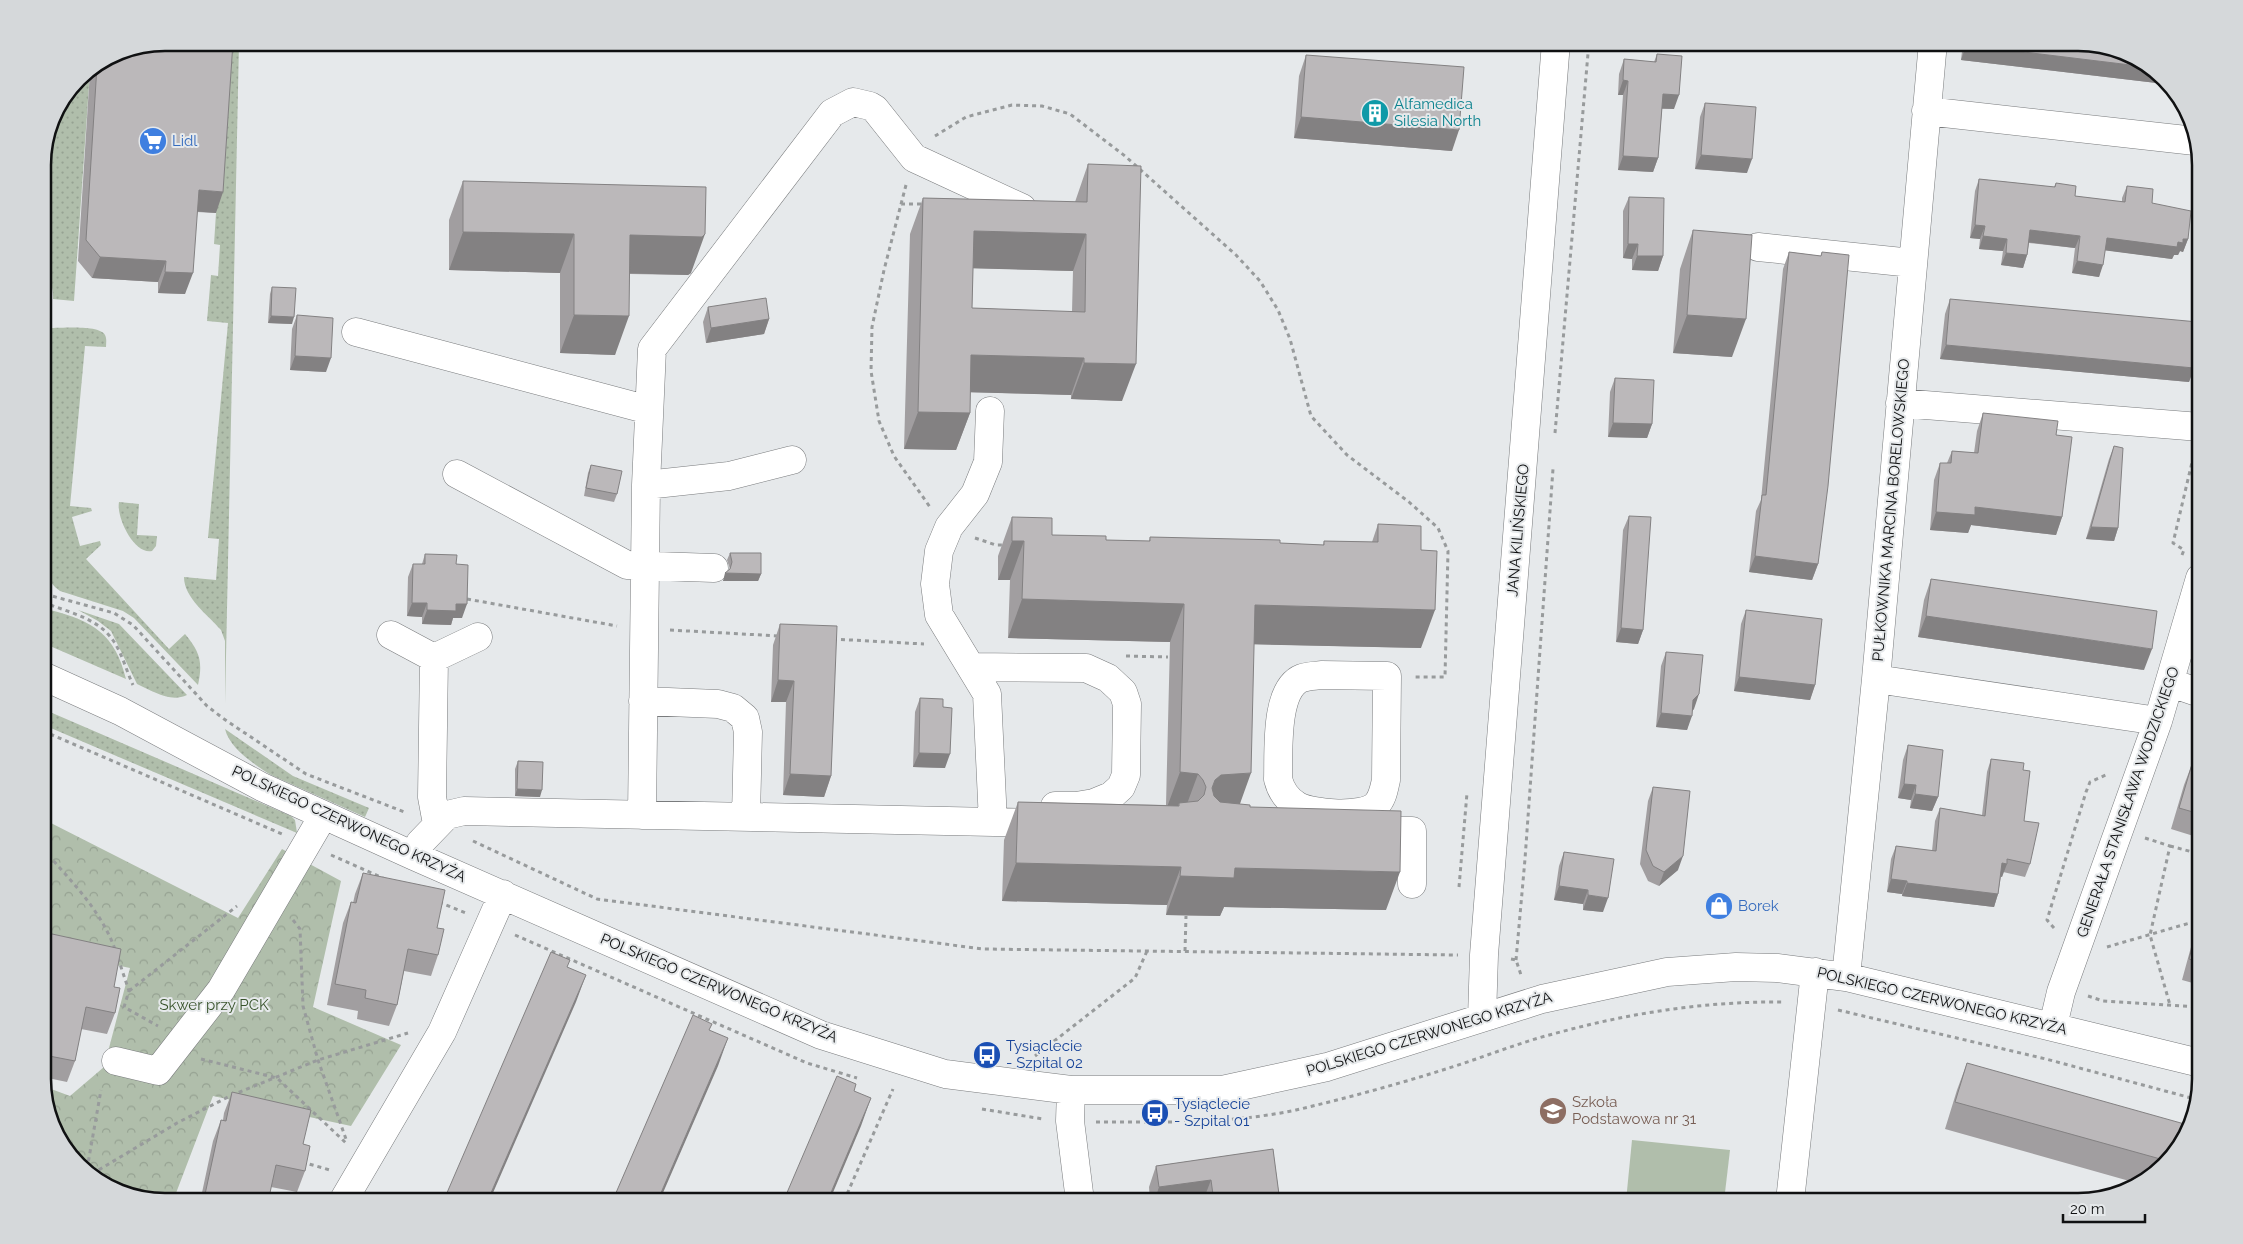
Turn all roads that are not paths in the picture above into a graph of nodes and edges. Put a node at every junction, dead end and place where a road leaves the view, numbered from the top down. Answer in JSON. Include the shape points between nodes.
{"nodes":[{"id":1,"x":1555,"y":51,"type":"edge"},
{"id":2,"x":1932,"y":51,"type":"edge"},
{"id":3,"x":1926,"y":111,"type":"junction"},
{"id":4,"x":2189,"y":140,"type":"edge"},
{"id":5,"x":1022,"y":208,"type":"edge"},
{"id":6,"x":1758,"y":247,"type":"dead end"},
{"id":7,"x":1912,"y":263,"type":"junction"},
{"id":8,"x":356,"y":332,"type":"dead end"},
{"id":9,"x":1900,"y":403,"type":"junction"},
{"id":10,"x":649,"y":410,"type":"junction"},
{"id":11,"x":990,"y":411,"type":"dead end"},
{"id":12,"x":2192,"y":426,"type":"edge"},
{"id":13,"x":792,"y":460,"type":"dead end"},
{"id":14,"x":458,"y":474,"type":"dead end"},
{"id":15,"x":646,"y":485,"type":"junction"},
{"id":16,"x":645,"y":566,"type":"junction"},
{"id":17,"x":714,"y":568,"type":"dead end"},
{"id":18,"x":2192,"y":607,"type":"edge"},
{"id":19,"x":391,"y":635,"type":"dead end"},
{"id":20,"x":478,"y":637,"type":"dead end"},
{"id":21,"x":434,"y":658,"type":"junction"},
{"id":22,"x":967,"y":660,"type":"junction"},
{"id":23,"x":1876,"y":679,"type":"junction"},
{"id":24,"x":51,"y":680,"type":"edge"},
{"id":25,"x":2171,"y":683,"type":"junction"},
{"id":26,"x":2192,"y":690,"type":"edge"},
{"id":27,"x":643,"y":701,"type":"junction"},
{"id":28,"x":2158,"y":721,"type":"junction"},
{"id":29,"x":992,"y":813,"type":"junction"},
{"id":30,"x":642,"y":815,"type":"junction"},
{"id":31,"x":324,"y":816,"type":"junction"},
{"id":32,"x":746,"y":817,"type":"junction"},
{"id":33,"x":1376,"y":818,"type":"junction"},
{"id":34,"x":438,"y":824,"type":"junction"},
{"id":35,"x":1108,"y":825,"type":"edge"},
{"id":36,"x":1290,"y":829,"type":"edge"},
{"id":37,"x":414,"y":856,"type":"junction"},
{"id":38,"x":1412,"y":884,"type":"dead end"},
{"id":39,"x":503,"y":894,"type":"junction"},
{"id":40,"x":1815,"y":972,"type":"junction"},
{"id":41,"x":1846,"y":977,"type":"junction"},
{"id":42,"x":1482,"y":1018,"type":"junction"},
{"id":43,"x":2054,"y":1026,"type":"junction"},
{"id":44,"x":116,"y":1061,"type":"dead end"},
{"id":45,"x":2192,"y":1061,"type":"edge"},
{"id":46,"x":1071,"y":1090,"type":"junction"},
{"id":47,"x":348,"y":1193,"type":"edge"},
{"id":48,"x":1079,"y":1193,"type":"edge"},
{"id":49,"x":1791,"y":1193,"type":"edge"}],
"edges":[{"from":1,"to":42,"type":"street","name":"JANA KILIŃSKIEGO","via":[[1484,955]]},
{"from":2,"to":3,"type":"street","name":"PUŁKOWNIKA MARCINA BORELOWSKIEGO"},
{"from":3,"to":4,"type":"street"},
{"from":3,"to":7,"type":"street","name":"PUŁKOWNIKA MARCINA BORELOWSKIEGO"},
{"from":5,"to":10,"type":"street","via":[[914,158],[870,106],[853,102],[832,113],[652,348]]},
{"from":6,"to":7,"type":"street"},
{"from":7,"to":9,"type":"street","name":"PUŁKOWNIKA MARCINA BORELOWSKIEGO"},
{"from":8,"to":10,"type":"street"},
{"from":9,"to":12,"type":"street"},
{"from":9,"to":23,"type":"street","name":"PUŁKOWNIKA MARCINA BORELOWSKIEGO"},
{"from":10,"to":15,"type":"street"},
{"from":11,"to":22,"type":"street","via":[[988,462],[976,494],[949,527],[939,551],[936,584],[939,615]]},
{"from":13,"to":15,"type":"street","via":[[729,476]]},
{"from":14,"to":16,"type":"street","via":[[627,565]]},
{"from":15,"to":16,"type":"street"},
{"from":16,"to":17,"type":"street"},
{"from":16,"to":27,"type":"street"},
{"from":18,"to":25,"type":"street","name":"GENERAŁA STANISŁAWA WODZICKIEGO"},
{"from":19,"to":21,"type":"street"},
{"from":20,"to":21,"type":"street"},
{"from":21,"to":34,"type":"street","via":[[432,797]]},
{"from":22,"to":29,"type":"street","via":[[987,694]]},
{"from":22,"to":29,"type":"street","via":[[1086,668],[1108,678],[1123,692],[1127,704],[1126,775],[1121,787],[1111,796],[1076,806]]},
{"from":23,"to":28,"type":"street"},
{"from":23,"to":41,"type":"street","name":"PUŁKOWNIKA MARCINA BORELOWSKIEGO"},
{"from":24,"to":31,"type":"street","name":"POLSKIEGO CZERWONEGO KRZYŻA","via":[[120,711],[262,787]]},
{"from":25,"to":26,"type":"street"},
{"from":25,"to":28,"type":"street","name":"GENERAŁA STANISŁAWA WODZICKIEGO"},
{"from":27,"to":30,"type":"street"},
{"from":27,"to":32,"type":"street","via":[[718,704],[733,708],[744,718],[748,732]]},
{"from":28,"to":43,"type":"street","name":"GENERAŁA STANISŁAWA WODZICKIEGO","via":[[2061,992]]},
{"from":29,"to":32,"type":"street"},
{"from":29,"to":35,"type":"street"},
{"from":30,"to":32,"type":"street"},
{"from":30,"to":34,"type":"street","via":[[464,811],[447,815]]},
{"from":31,"to":37,"type":"street","name":"POLSKIEGO CZERWONEGO KRZYŻA"},
{"from":31,"to":44,"type":"street","via":[[221,990],[158,1071]]},
{"from":33,"to":33,"type":"street","via":[[1356,813],[1312,811],[1297,806],[1280,789],[1282,704],[1289,690],[1301,679],[1321,675],[1387,676],[1386,780]]},
{"from":33,"to":36,"type":"street"},
{"from":33,"to":38,"type":"street","via":[[1412,831]]},
{"from":34,"to":37,"type":"street","via":[[420,843]]},
{"from":37,"to":39,"type":"street","name":"POLSKIEGO CZERWONEGO KRZYŻA"},
{"from":39,"to":46,"type":"street","name":"POLSKIEGO CZERWONEGO KRZYŻA","via":[[821,1035],[945,1074]]},
{"from":39,"to":47,"type":"street","via":[[442,1032]]},
{"from":40,"to":41,"type":"street","name":"POLSKIEGO CZERWONEGO KRZYŻA"},
{"from":40,"to":42,"type":"street","name":"POLSKIEGO CZERWONEGO KRZYŻA","via":[[1736,967],[1666,972],[1542,999]]},
{"from":40,"to":49,"type":"street"},
{"from":41,"to":43,"type":"street","name":"POLSKIEGO CZERWONEGO KRZYŻA"},
{"from":42,"to":46,"type":"street","name":"POLSKIEGO CZERWONEGO KRZYŻA","via":[[1328,1067],[1222,1090]]},
{"from":43,"to":45,"type":"street","name":"POLSKIEGO CZERWONEGO KRZYŻA"},
{"from":46,"to":48,"type":"street","via":[[1070,1121]]}]}
